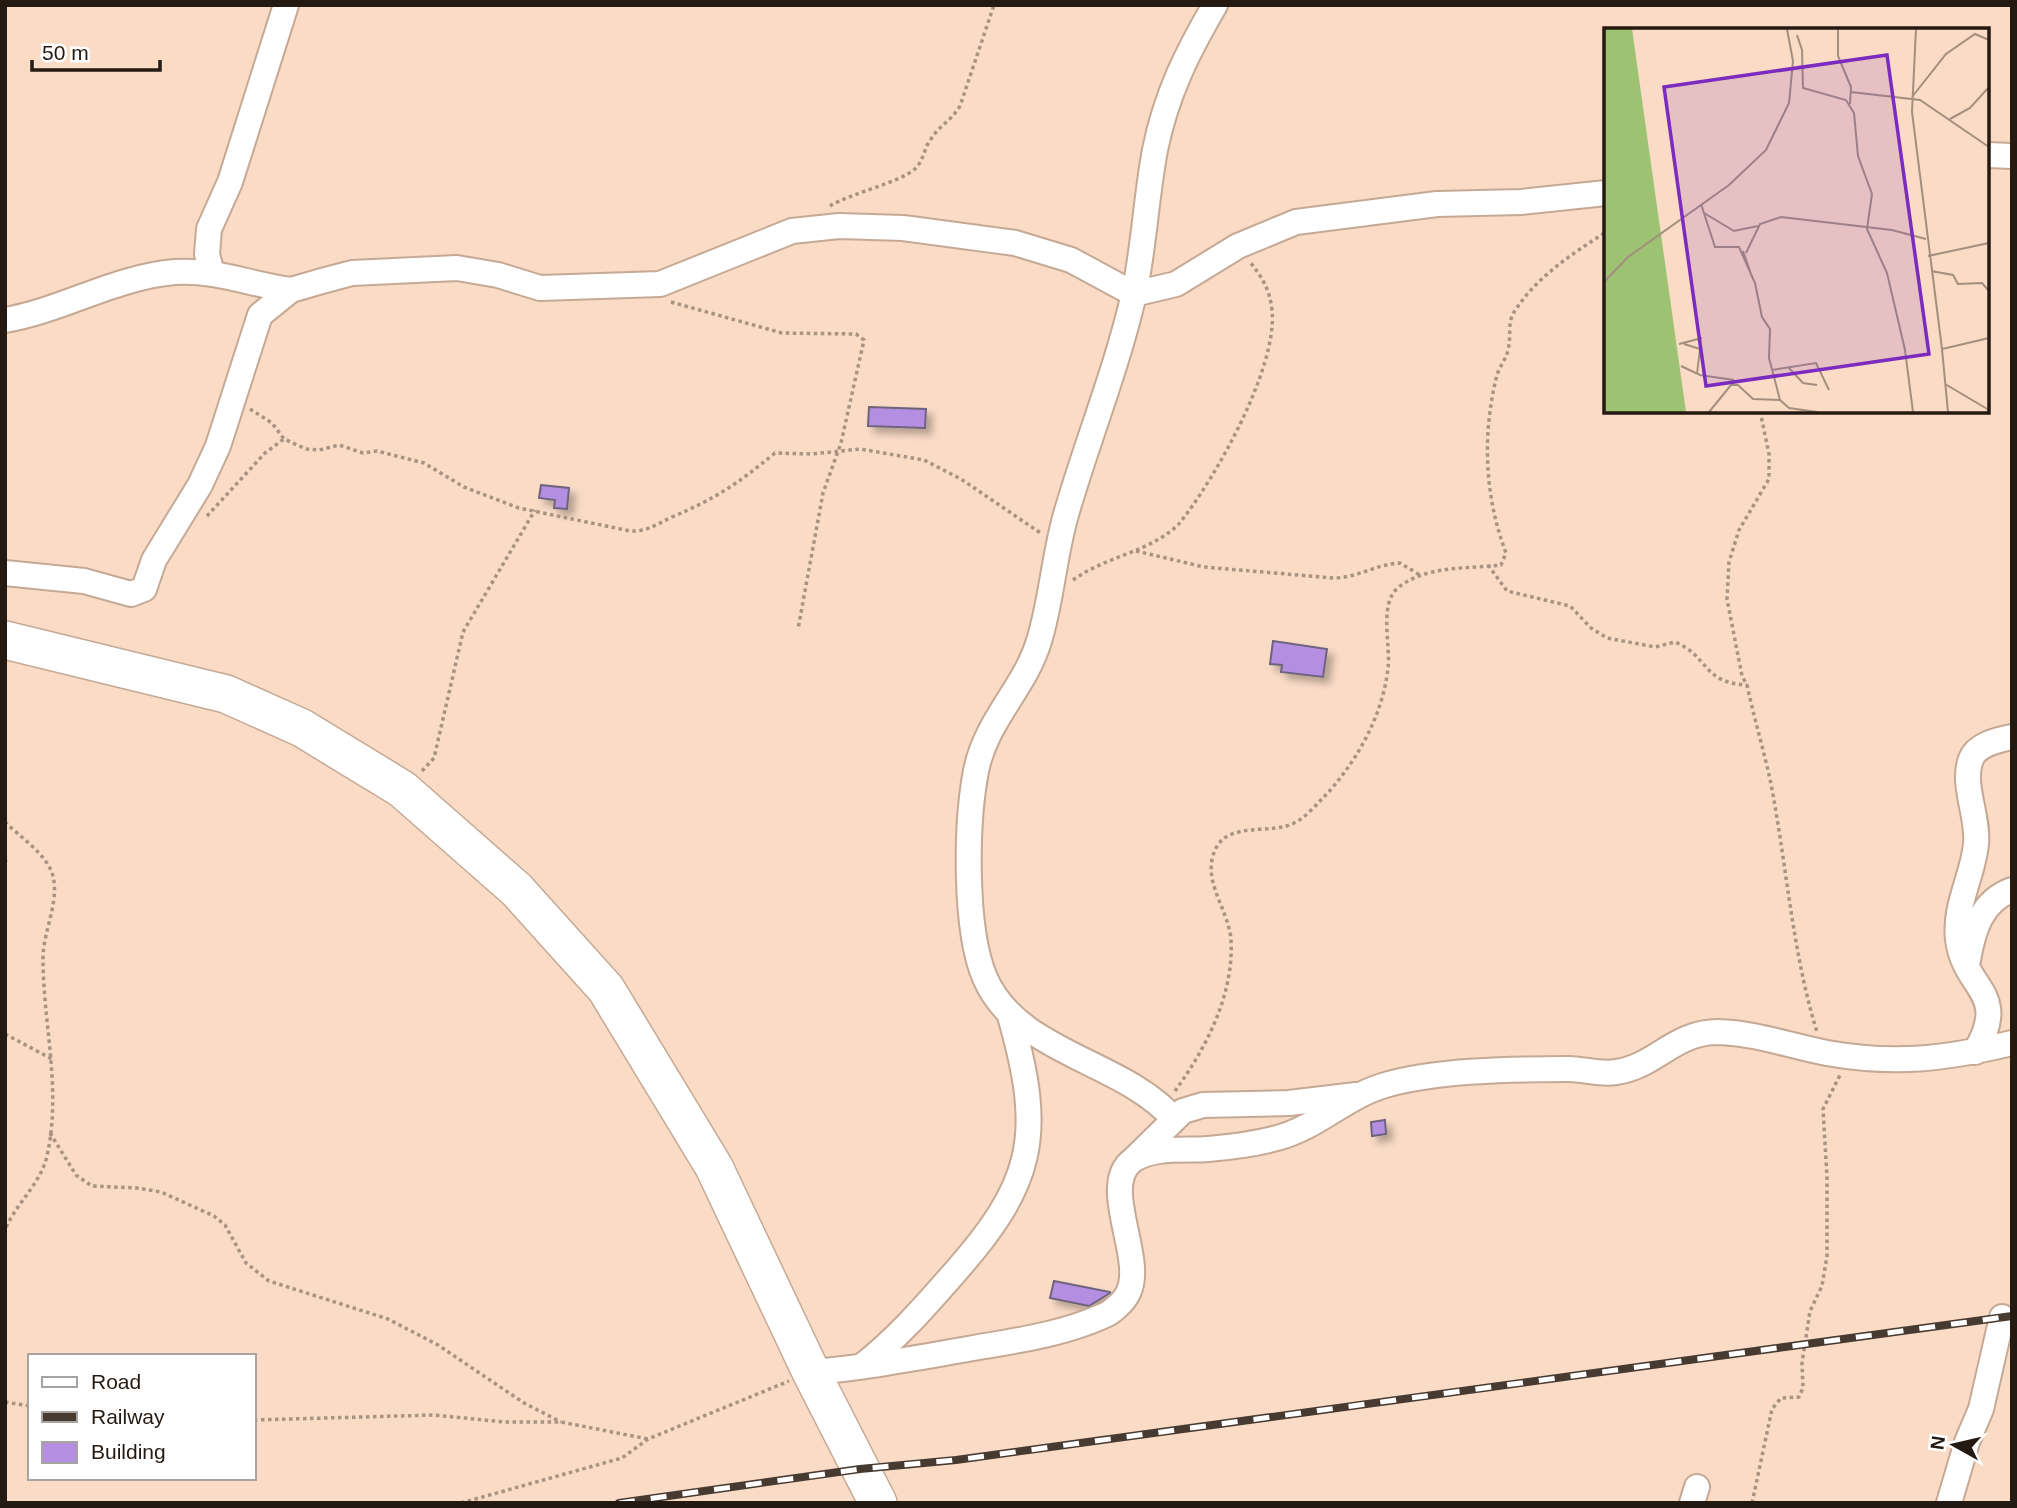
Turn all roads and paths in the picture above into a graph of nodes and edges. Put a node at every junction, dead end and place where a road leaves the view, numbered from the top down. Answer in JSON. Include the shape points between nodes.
{"nodes":[{"id":1,"x":286,"y":5,"type":"edge"},
{"id":2,"x":994,"y":5,"type":"edge"},
{"id":3,"x":1215,"y":5,"type":"edge"},
{"id":4,"x":1989,"y":155,"type":"edge"},
{"id":5,"x":2012,"y":156,"type":"edge"},
{"id":6,"x":1604,"y":192,"type":"edge"},
{"id":7,"x":792,"y":231,"type":"junction"},
{"id":8,"x":1604,"y":233,"type":"edge"},
{"id":9,"x":1238,"y":246,"type":"junction"},
{"id":10,"x":212,"y":274,"type":"junction"},
{"id":11,"x":638,"y":285,"type":"junction"},
{"id":12,"x":291,"y":290,"type":"junction"},
{"id":13,"x":1134,"y":293,"type":"junction"},
{"id":14,"x":5,"y":320,"type":"edge"},
{"id":15,"x":233,"y":394,"type":"junction"},
{"id":16,"x":1760,"y":413,"type":"edge"},
{"id":17,"x":284,"y":439,"type":"junction"},
{"id":18,"x":838,"y":449,"type":"junction"},
{"id":19,"x":535,"y":510,"type":"junction"},
{"id":20,"x":202,"y":520,"type":"dead end"},
{"id":21,"x":1058,"y":546,"type":"junction"},
{"id":22,"x":1133,"y":551,"type":"junction"},
{"id":23,"x":1488,"y":565,"type":"junction"},
{"id":24,"x":5,"y":573,"type":"edge"},
{"id":25,"x":1421,"y":576,"type":"junction"},
{"id":26,"x":1048,"y":600,"type":"junction"},
{"id":27,"x":798,"y":629,"type":"dead end"},
{"id":28,"x":5,"y":640,"type":"edge"},
{"id":29,"x":1747,"y":685,"type":"junction"},
{"id":30,"x":2012,"y":737,"type":"edge"},
{"id":31,"x":402,"y":789,"type":"junction"},
{"id":32,"x":5,"y":822,"type":"edge"},
{"id":33,"x":2012,"y":891,"type":"edge"},
{"id":34,"x":1968,"y":965,"type":"junction"},
{"id":35,"x":1010,"y":1016,"type":"junction"},
{"id":36,"x":5,"y":1034,"type":"edge"},
{"id":37,"x":2012,"y":1043,"type":"edge"},
{"id":38,"x":1823,"y":1052,"type":"junction"},
{"id":39,"x":1975,"y":1052,"type":"junction"},
{"id":40,"x":1849,"y":1056,"type":"junction"},
{"id":41,"x":52,"y":1059,"type":"junction"},
{"id":42,"x":1360,"y":1095,"type":"junction"},
{"id":43,"x":1169,"y":1113,"type":"junction"},
{"id":44,"x":50,"y":1133,"type":"junction"},
{"id":45,"x":1132,"y":1161,"type":"junction"},
{"id":46,"x":5,"y":1230,"type":"edge"},
{"id":47,"x":2002,"y":1317,"type":"dead end"},
{"id":48,"x":859,"y":1368,"type":"junction"},
{"id":49,"x":811,"y":1373,"type":"junction"},
{"id":50,"x":5,"y":1402,"type":"edge"},
{"id":51,"x":28,"y":1406,"type":"edge"},
{"id":52,"x":256,"y":1420,"type":"edge"},
{"id":53,"x":561,"y":1422,"type":"junction"},
{"id":54,"x":648,"y":1439,"type":"junction"},
{"id":55,"x":461,"y":1503,"type":"edge"},
{"id":56,"x":878,"y":1503,"type":"edge"},
{"id":57,"x":1752,"y":1503,"type":"edge"},
{"id":58,"x":1949,"y":1503,"type":"edge"}],
"edges":[{"from":1,"to":10,"type":"street","via":[[230,182],[209,229]]},
{"from":2,"to":7,"type":"path","via":[[960,106],[931,138],[917,167],[853,193]]},
{"from":3,"to":13,"type":"street","via":[[1183,61],[1160,130]]},
{"from":4,"to":5,"type":"street"},
{"from":6,"to":9,"type":"street","via":[[1340,214],[1296,222]]},
{"from":7,"to":11,"type":"street","via":[[670,280]]},
{"from":7,"to":13,"type":"street","via":[[839,226],[903,228],[1015,243],[1071,260]]},
{"from":8,"to":23,"type":"path","via":[[1555,266],[1510,320],[1509,348],[1495,381],[1487,442],[1493,514],[1506,554],[1501,565]]},
{"from":9,"to":13,"type":"street","via":[[1176,284]]},
{"from":9,"to":22,"type":"path","via":[[1262,278],[1273,312],[1259,377],[1238,428],[1190,510],[1165,537]]},
{"from":10,"to":12,"type":"street"},
{"from":10,"to":14,"type":"street","via":[[156,275]]},
{"from":11,"to":12,"type":"street","via":[[540,288],[479,271],[425,268],[352,273]]},
{"from":11,"to":18,"type":"path","via":[[676,305],[757,328],[862,337]]},
{"from":12,"to":15,"type":"street","via":[[260,315]]},
{"from":13,"to":21,"type":"street"},
{"from":15,"to":17,"type":"path","via":[[267,418]]},
{"from":15,"to":24,"type":"street","via":[[218,446],[141,591],[131,594],[84,581]]},
{"from":16,"to":29,"type":"path","via":[[1769,479],[1733,544],[1727,599],[1741,676]]},
{"from":17,"to":19,"type":"path","via":[[312,450],[339,445],[424,463],[464,487]]},
{"from":17,"to":20,"type":"path"},
{"from":18,"to":19,"type":"path","via":[[775,453],[708,503],[642,532]]},
{"from":18,"to":21,"type":"path","via":[[924,460],[969,484]]},
{"from":18,"to":27,"type":"path","via":[[823,493]]},
{"from":19,"to":31,"type":"path","via":[[463,632],[434,758]]},
{"from":21,"to":26,"type":"street"},
{"from":22,"to":25,"type":"path","via":[[1204,567],[1333,578],[1400,563]]},
{"from":22,"to":26,"type":"path","via":[[1098,563]]},
{"from":23,"to":25,"type":"path"},
{"from":23,"to":29,"type":"path","via":[[1507,592],[1570,606],[1607,638],[1654,647],[1675,642],[1690,649],[1717,679]]},
{"from":25,"to":43,"type":"path","via":[[1399,587],[1388,601],[1389,654],[1380,705],[1337,783],[1293,824],[1229,835],[1216,849],[1212,876],[1231,939],[1226,992]]},
{"from":26,"to":35,"type":"street","via":[[1029,666],[996,717],[975,774],[969,850],[975,932],[984,977]]},
{"from":28,"to":31,"type":"highway","via":[[226,694],[302,728]]},
{"from":29,"to":38,"type":"path","via":[[1771,784],[1804,991]]},
{"from":30,"to":34,"type":"street","via":[[1989,742],[1972,756],[1968,770],[1977,820],[1976,846],[1957,929]]},
{"from":31,"to":49,"type":"highway","via":[[517,890],[606,989],[714,1167]]},
{"from":32,"to":41,"type":"path","via":[[47,862],[53,875],[43,955]]},
{"from":33,"to":34,"type":"street","via":[[2001,894],[1985,909],[1973,931]]},
{"from":34,"to":39,"type":"street","via":[[1990,1012],[1989,1026]]},
{"from":35,"to":43,"type":"street","via":[[1108,1071]]},
{"from":35,"to":48,"type":"street","via":[[1030,1096],[1022,1174],[985,1239],[896,1339]]},
{"from":36,"to":41,"type":"path"},
{"from":37,"to":39,"type":"street"},
{"from":38,"to":40,"type":"street"},
{"from":38,"to":42,"type":"street","via":[[1759,1036],[1700,1033],[1615,1073],[1561,1069],[1476,1073],[1405,1081]]},
{"from":39,"to":40,"type":"street","via":[[1924,1061]]},
{"from":40,"to":57,"type":"path","via":[[1823,1109],[1827,1256],[1804,1344],[1803,1388],[1799,1397],[1781,1398],[1772,1409]]},
{"from":41,"to":44,"type":"path"},
{"from":42,"to":43,"type":"street","via":[[1203,1105]]},
{"from":42,"to":45,"type":"street","via":[[1310,1127],[1279,1138],[1212,1149],[1165,1150]]},
{"from":43,"to":45,"type":"street"},
{"from":44,"to":46,"type":"path","via":[[43,1169],[15,1207]]},
{"from":44,"to":53,"type":"path","via":[[76,1175],[92,1186],[161,1192],[214,1216],[225,1225],[246,1263],[269,1281],[388,1319]]},
{"from":45,"to":48,"type":"street","via":[[1123,1174],[1120,1200],[1133,1276],[1128,1295],[1107,1315],[1063,1331]]},
{"from":47,"to":58,"type":"street","via":[[1981,1409]]},
{"from":48,"to":49,"type":"street"},
{"from":49,"to":54,"type":"path"},
{"from":49,"to":56,"type":"highway"},
{"from":50,"to":51,"type":"path"},
{"from":52,"to":53,"type":"path","via":[[434,1415]]},
{"from":53,"to":54,"type":"path"},
{"from":54,"to":55,"type":"path","via":[[622,1458]]}]}
